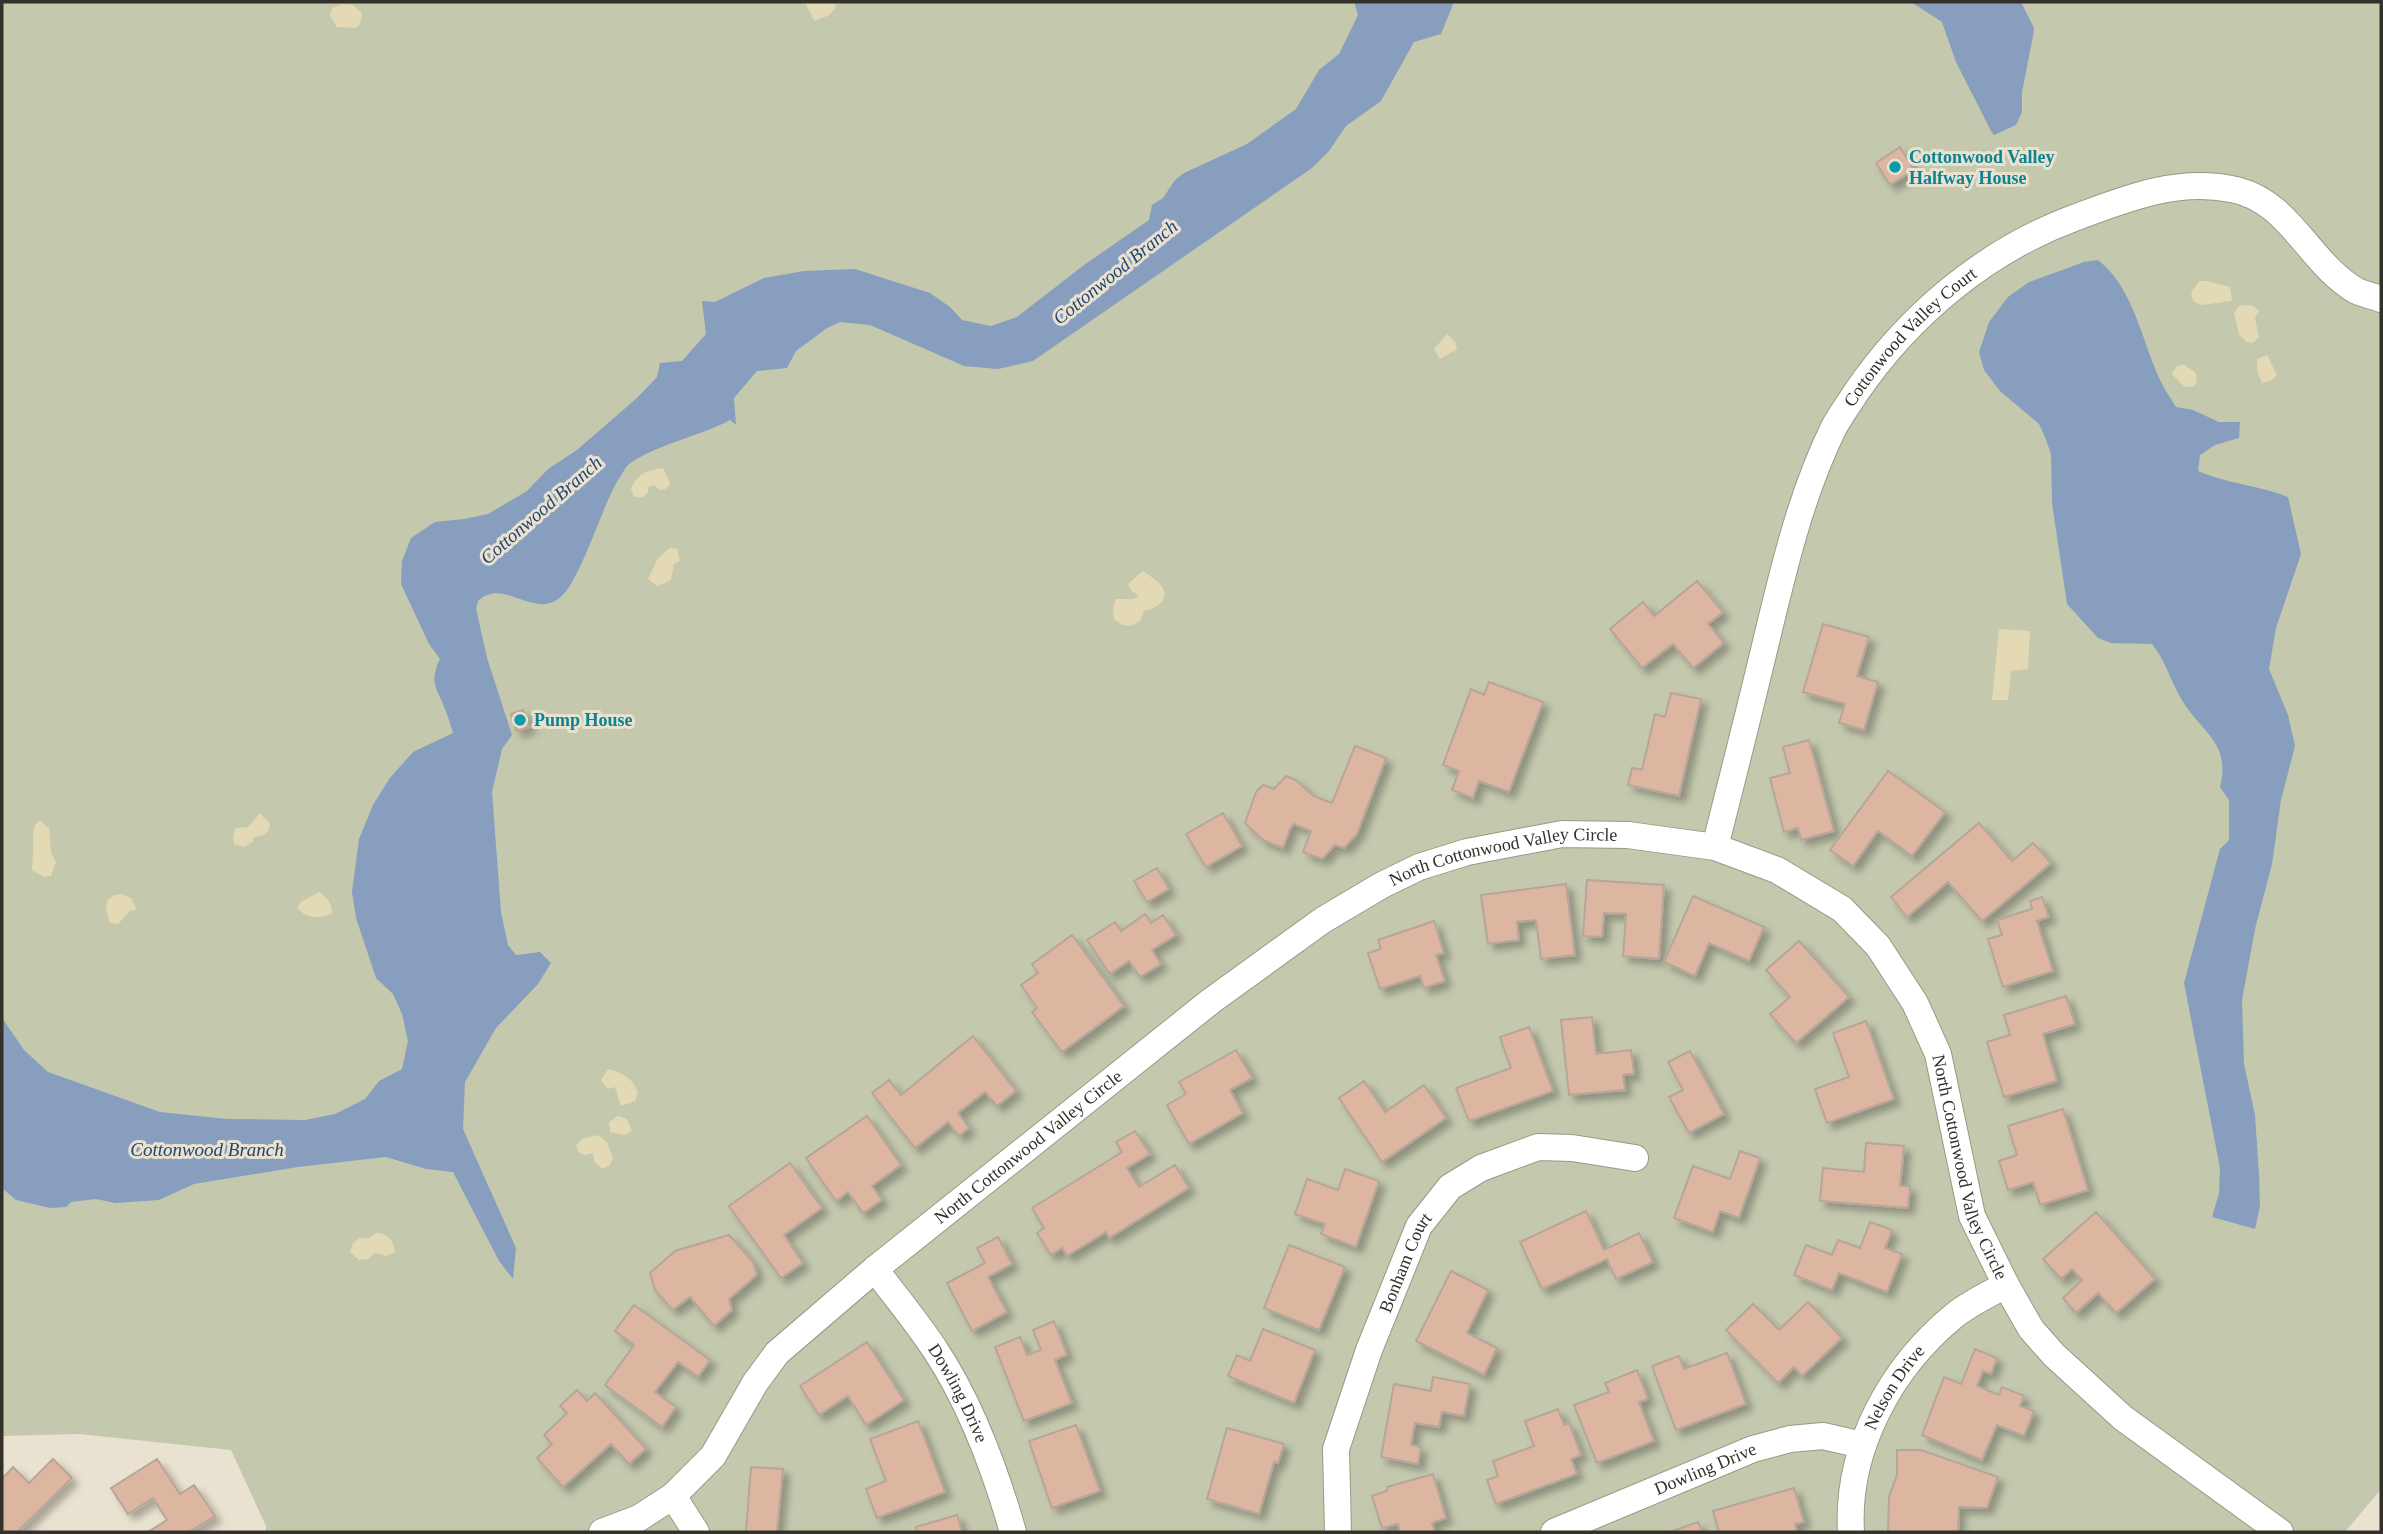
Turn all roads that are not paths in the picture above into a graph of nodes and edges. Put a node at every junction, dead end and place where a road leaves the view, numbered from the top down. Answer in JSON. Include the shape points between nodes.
{"nodes":[{"id":1,"x":2381,"y":299,"type":"edge"},
{"id":2,"x":1715,"y":847,"type":"junction"},
{"id":3,"x":1635,"y":1158,"type":"dead end"},
{"id":4,"x":875,"y":1269,"type":"junction"},
{"id":5,"x":2006,"y":1285,"type":"junction"},
{"id":6,"x":1862,"y":1445,"type":"junction"},
{"id":7,"x":673,"y":1496,"type":"junction"},
{"id":8,"x":602,"y":1532,"type":"edge"},
{"id":9,"x":696,"y":1532,"type":"edge"},
{"id":10,"x":1013,"y":1532,"type":"edge"},
{"id":11,"x":1338,"y":1532,"type":"edge"},
{"id":12,"x":1554,"y":1532,"type":"edge"},
{"id":13,"x":1851,"y":1532,"type":"edge"},
{"id":14,"x":2280,"y":1532,"type":"edge"}],
"edges":[{"from":1,"to":2,"type":"street","name":"Cottonwood Valley Court","via":[[2356,290],[2327,267],[2266,201],[2233,189],[2184,185],[2128,198],[2055,225],[1983,265],[1926,310],[1876,364],[1835,424],[1813,474],[1786,559]]},
{"from":2,"to":4,"type":"street","name":"North Cottonwood Valley Circle","via":[[1628,835],[1562,834],[1455,856],[1382,885],[1323,920],[1211,1001]]},
{"from":2,"to":5,"type":"street","name":"North Cottonwood Valley Circle","via":[[1777,870],[1842,909],[1878,946],[1915,1003],[1938,1054],[1972,1216]]},
{"from":3,"to":11,"type":"street","name":"Bonham Court","via":[[1572,1147],[1538,1147],[1481,1168],[1450,1187],[1419,1226],[1369,1349],[1336,1448]]},
{"from":4,"to":7,"type":"street","name":"North Cottonwood Valley Circle","via":[[777,1353],[713,1456]]},
{"from":4,"to":10,"type":"street","name":"Dowling Drive","via":[[936,1351],[967,1408],[997,1477]]},
{"from":5,"to":6,"type":"street","name":"Nelson Drive","via":[[1954,1315],[1918,1351],[1889,1390]]},
{"from":5,"to":14,"type":"street","name":"North Cottonwood Valley Circle","via":[[2031,1329],[2123,1418]]},
{"from":6,"to":12,"type":"street","name":"Dowling Drive","via":[[1823,1436],[1753,1449]]},
{"from":6,"to":13,"type":"street","name":"Nelson Drive"},
{"from":7,"to":8,"type":"street","name":"North Cottonwood Valley Circle","via":[[639,1518]]},
{"from":7,"to":9,"type":"street"}]}
